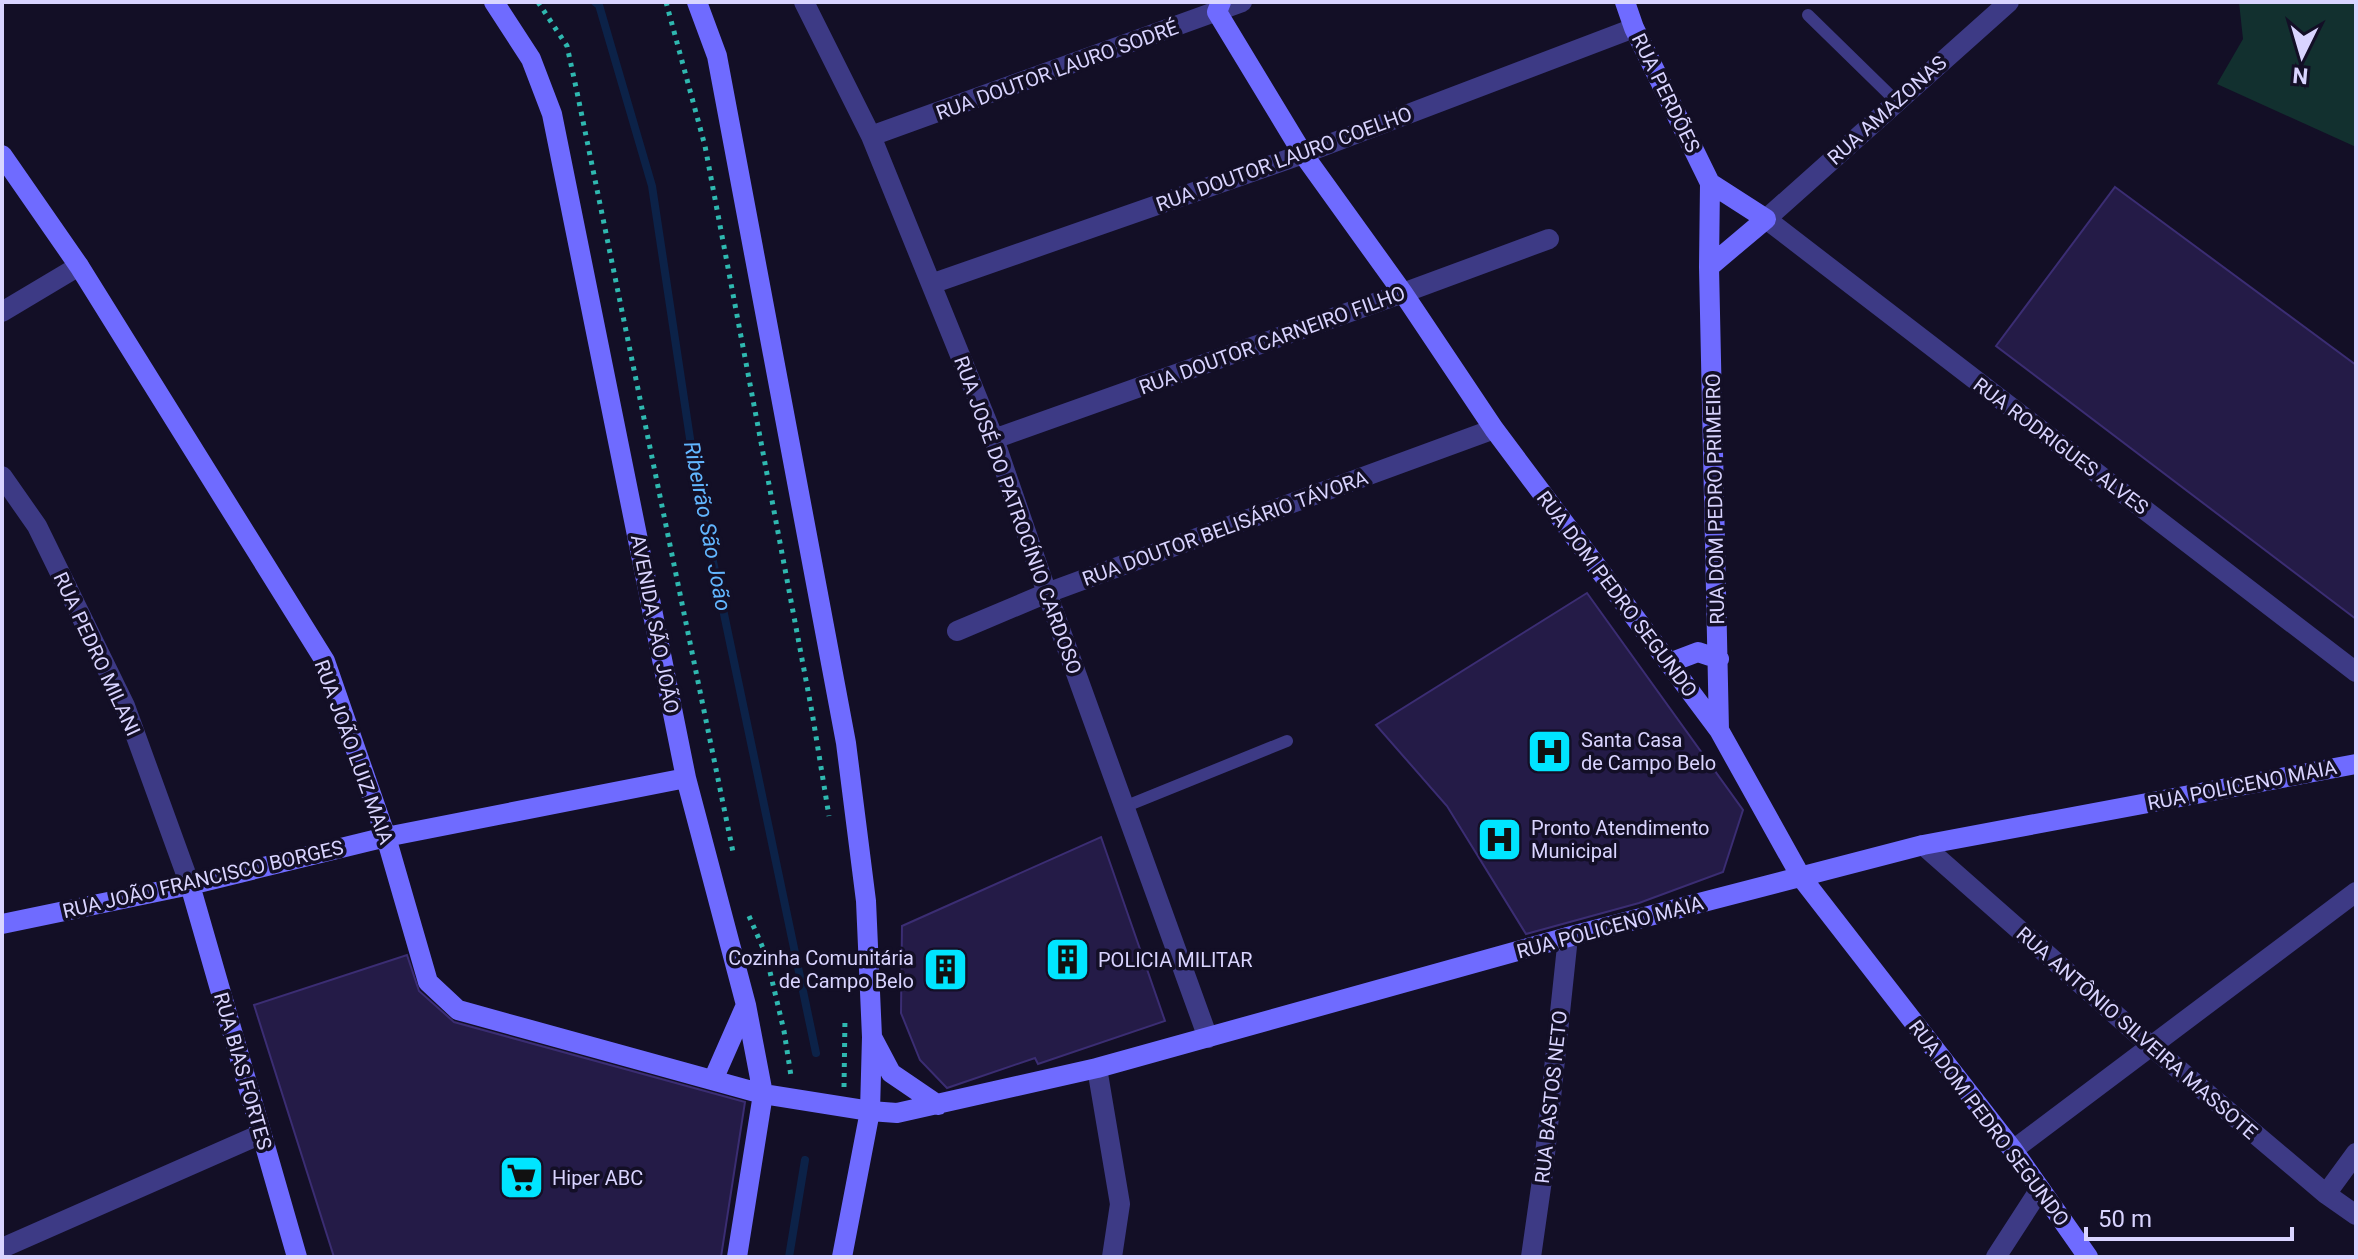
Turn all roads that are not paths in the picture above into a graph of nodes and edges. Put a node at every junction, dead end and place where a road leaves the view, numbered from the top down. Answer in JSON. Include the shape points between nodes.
{"nodes":[{"id":1,"x":494,"y":2,"type":"edge"},
{"id":2,"x":697,"y":2,"type":"edge"},
{"id":3,"x":804,"y":2,"type":"edge"},
{"id":4,"x":1242,"y":2,"type":"edge"},
{"id":5,"x":1625,"y":2,"type":"edge"},
{"id":6,"x":2009,"y":2,"type":"edge"},
{"id":7,"x":1216,"y":5,"type":"edge"},
{"id":8,"x":1808,"y":15,"type":"dead end"},
{"id":9,"x":1634,"y":28,"type":"junction"},
{"id":10,"x":1896,"y":101,"type":"junction"},
{"id":11,"x":871,"y":136,"type":"junction"},
{"id":12,"x":1303,"y":154,"type":"junction"},
{"id":13,"x":2,"y":155,"type":"edge"},
{"id":14,"x":1710,"y":183,"type":"junction"},
{"id":15,"x":1766,"y":219,"type":"junction"},
{"id":16,"x":1549,"y":239,"type":"dead end"},
{"id":17,"x":79,"y":266,"type":"junction"},
{"id":18,"x":1709,"y":267,"type":"junction"},
{"id":19,"x":931,"y":284,"type":"junction"},
{"id":20,"x":1403,"y":293,"type":"junction"},
{"id":21,"x":2,"y":312,"type":"edge"},
{"id":22,"x":1494,"y":429,"type":"junction"},
{"id":23,"x":994,"y":439,"type":"junction"},
{"id":24,"x":2,"y":476,"type":"edge"},
{"id":25,"x":1047,"y":593,"type":"junction"},
{"id":26,"x":957,"y":631,"type":"dead end"},
{"id":27,"x":1719,"y":659,"type":"junction"},
{"id":28,"x":1669,"y":663,"type":"junction"},
{"id":29,"x":2356,"y":672,"type":"edge"},
{"id":30,"x":1719,"y":730,"type":"junction"},
{"id":31,"x":1287,"y":741,"type":"dead end"},
{"id":32,"x":2356,"y":764,"type":"edge"},
{"id":33,"x":686,"y":778,"type":"junction"},
{"id":34,"x":1124,"y":807,"type":"junction"},
{"id":35,"x":386,"y":837,"type":"junction"},
{"id":36,"x":1923,"y":845,"type":"junction"},
{"id":37,"x":1801,"y":877,"type":"junction"},
{"id":38,"x":190,"y":885,"type":"junction"},
{"id":39,"x":2356,"y":892,"type":"edge"},
{"id":40,"x":2,"y":924,"type":"edge"},
{"id":41,"x":1568,"y":937,"type":"junction"},
{"id":42,"x":746,"y":1005,"type":"junction"},
{"id":43,"x":872,"y":1037,"type":"junction"},
{"id":44,"x":1208,"y":1038,"type":"junction"},
{"id":45,"x":2151,"y":1046,"type":"junction"},
{"id":46,"x":1097,"y":1068,"type":"junction"},
{"id":47,"x":713,"y":1080,"type":"junction"},
{"id":48,"x":763,"y":1094,"type":"junction"},
{"id":49,"x":938,"y":1105,"type":"junction"},
{"id":50,"x":870,"y":1111,"type":"junction"},
{"id":51,"x":261,"y":1134,"type":"junction"},
{"id":52,"x":2013,"y":1150,"type":"junction"},
{"id":53,"x":2356,"y":1153,"type":"edge"},
{"id":54,"x":2040,"y":1189,"type":"junction"},
{"id":55,"x":2326,"y":1194,"type":"junction"},
{"id":56,"x":2356,"y":1215,"type":"edge"},
{"id":57,"x":2,"y":1248,"type":"edge"},
{"id":58,"x":297,"y":1257,"type":"edge"},
{"id":59,"x":737,"y":1257,"type":"edge"},
{"id":60,"x":842,"y":1257,"type":"edge"},
{"id":61,"x":1112,"y":1257,"type":"edge"},
{"id":62,"x":1531,"y":1257,"type":"edge"},
{"id":63,"x":1996,"y":1257,"type":"edge"},
{"id":64,"x":2088,"y":1257,"type":"edge"}],
"edges":[{"from":1,"to":33,"type":"street","name":"AVENIDA SÃO JOÃO","via":[[531,59],[552,114]]},
{"from":2,"to":43,"type":"street","via":[[717,56],[846,743],[866,901]]},
{"from":3,"to":11,"type":"street","name":"RUA JOSÉ DO PATROCÍNIO CARDOSO"},
{"from":4,"to":7,"type":"street","name":"RUA DOUTOR LAURO SODRÉ"},
{"from":5,"to":9,"type":"street","name":"RUA PERDÕES"},
{"from":6,"to":10,"type":"street","name":"RUA AMAZONAS"},
{"from":7,"to":11,"type":"street","name":"RUA DOUTOR LAURO SODRÉ"},
{"from":7,"to":12,"type":"street","name":"RUA DOM PEDRO SEGUNDO"},
{"from":8,"to":10,"type":"lane"},
{"from":9,"to":12,"type":"street","name":"RUA DOUTOR LAURO COELHO"},
{"from":9,"to":14,"type":"street","name":"RUA PERDÕES"},
{"from":10,"to":15,"type":"street","name":"RUA AMAZONAS"},
{"from":11,"to":19,"type":"street","name":"RUA JOSÉ DO PATROCÍNIO CARDOSO"},
{"from":12,"to":19,"type":"street","name":"RUA DOUTOR LAURO COELHO"},
{"from":12,"to":20,"type":"street","name":"RUA DOM PEDRO SEGUNDO"},
{"from":13,"to":17,"type":"street","name":"RUA JOÃO LUIZ MAIA"},
{"from":14,"to":15,"type":"street"},
{"from":14,"to":18,"type":"street","name":"RUA DOM PEDRO PRIMEIRO"},
{"from":15,"to":18,"type":"street"},
{"from":15,"to":29,"type":"street","name":"RUA RODRIGUES ALVES"},
{"from":16,"to":20,"type":"street","name":"RUA DOUTOR CARNEIRO FILHO"},
{"from":17,"to":21,"type":"street"},
{"from":17,"to":35,"type":"street","name":"RUA JOÃO LUIZ MAIA","via":[[325,661]]},
{"from":18,"to":27,"type":"street","name":"RUA DOM PEDRO PRIMEIRO"},
{"from":19,"to":23,"type":"street","name":"RUA JOSÉ DO PATROCÍNIO CARDOSO"},
{"from":20,"to":22,"type":"street","name":"RUA DOM PEDRO SEGUNDO"},
{"from":20,"to":23,"type":"street","name":"RUA DOUTOR CARNEIRO FILHO"},
{"from":22,"to":25,"type":"street","name":"RUA DOUTOR BELISÁRIO TÁVORA"},
{"from":22,"to":28,"type":"street","name":"RUA DOM PEDRO SEGUNDO"},
{"from":23,"to":25,"type":"street","name":"RUA JOSÉ DO PATROCÍNIO CARDOSO"},
{"from":24,"to":38,"type":"street","name":"RUA PEDRO MILANI","via":[[37,526],[125,706]]},
{"from":25,"to":26,"type":"street","name":"RUA DOUTOR BELISÁRIO TÁVORA"},
{"from":25,"to":34,"type":"street","name":"RUA JOSÉ DO PATROCÍNIO CARDOSO"},
{"from":27,"to":28,"type":"street","via":[[1698,652]]},
{"from":27,"to":30,"type":"street","name":"RUA DOM PEDRO PRIMEIRO"},
{"from":28,"to":30,"type":"street","name":"RUA DOM PEDRO SEGUNDO"},
{"from":30,"to":37,"type":"street","name":"RUA DOM PEDRO SEGUNDO"},
{"from":31,"to":34,"type":"lane"},
{"from":32,"to":36,"type":"street","name":"RUA POLICENO MAIA"},
{"from":33,"to":35,"type":"street","name":"RUA JOÃO FRANCISCO BORGES"},
{"from":33,"to":42,"type":"street","name":"AVENIDA SÃO JOÃO"},
{"from":34,"to":44,"type":"street","name":"RUA JOSÉ DO PATROCÍNIO CARDOSO"},
{"from":35,"to":38,"type":"street","name":"RUA JOÃO FRANCISCO BORGES"},
{"from":35,"to":47,"type":"street","name":"RUA JOÃO LUIZ MAIA","via":[[428,982],[458,1010]]},
{"from":36,"to":37,"type":"street","name":"RUA POLICENO MAIA"},
{"from":36,"to":45,"type":"street","name":"RUA ANTÔNIO SILVEIRA MASSOTE"},
{"from":37,"to":41,"type":"street","name":"RUA POLICENO MAIA"},
{"from":37,"to":52,"type":"street","name":"RUA DOM PEDRO SEGUNDO"},
{"from":38,"to":40,"type":"street","name":"RUA JOÃO FRANCISCO BORGES"},
{"from":38,"to":51,"type":"street","name":"RUA BIAS FORTES"},
{"from":39,"to":45,"type":"street"},
{"from":41,"to":44,"type":"street","name":"RUA POLICENO MAIA"},
{"from":41,"to":62,"type":"street","name":"RUA BASTOS NETO"},
{"from":42,"to":47,"type":"street"},
{"from":42,"to":48,"type":"street","name":"AVENIDA SÃO JOÃO"},
{"from":43,"to":49,"type":"street","via":[[891,1073]]},
{"from":43,"to":50,"type":"street"},
{"from":44,"to":46,"type":"street","name":"RUA POLICENO MAIA"},
{"from":45,"to":52,"type":"street"},
{"from":45,"to":55,"type":"street","name":"RUA ANTÔNIO SILVEIRA MASSOTE"},
{"from":46,"to":49,"type":"street","name":"RUA POLICENO MAIA"},
{"from":46,"to":61,"type":"street","via":[[1120,1204]]},
{"from":47,"to":48,"type":"street","name":"RUA JOÃO LUIZ MAIA"},
{"from":48,"to":50,"type":"street","name":"RUA JOÃO LUIZ MAIA"},
{"from":48,"to":59,"type":"street","name":"AVENIDA SÃO JOÃO"},
{"from":49,"to":50,"type":"street","name":"RUA POLICENO MAIA","via":[[897,1113]]},
{"from":50,"to":60,"type":"street"},
{"from":51,"to":57,"type":"street"},
{"from":51,"to":58,"type":"street","name":"RUA BIAS FORTES"},
{"from":52,"to":54,"type":"street","name":"RUA DOM PEDRO SEGUNDO"},
{"from":53,"to":55,"type":"street"},
{"from":54,"to":63,"type":"street"},
{"from":54,"to":64,"type":"street","name":"RUA DOM PEDRO SEGUNDO"},
{"from":55,"to":56,"type":"street","name":"RUA ANTÔNIO SILVEIRA MASSOTE"}]}
